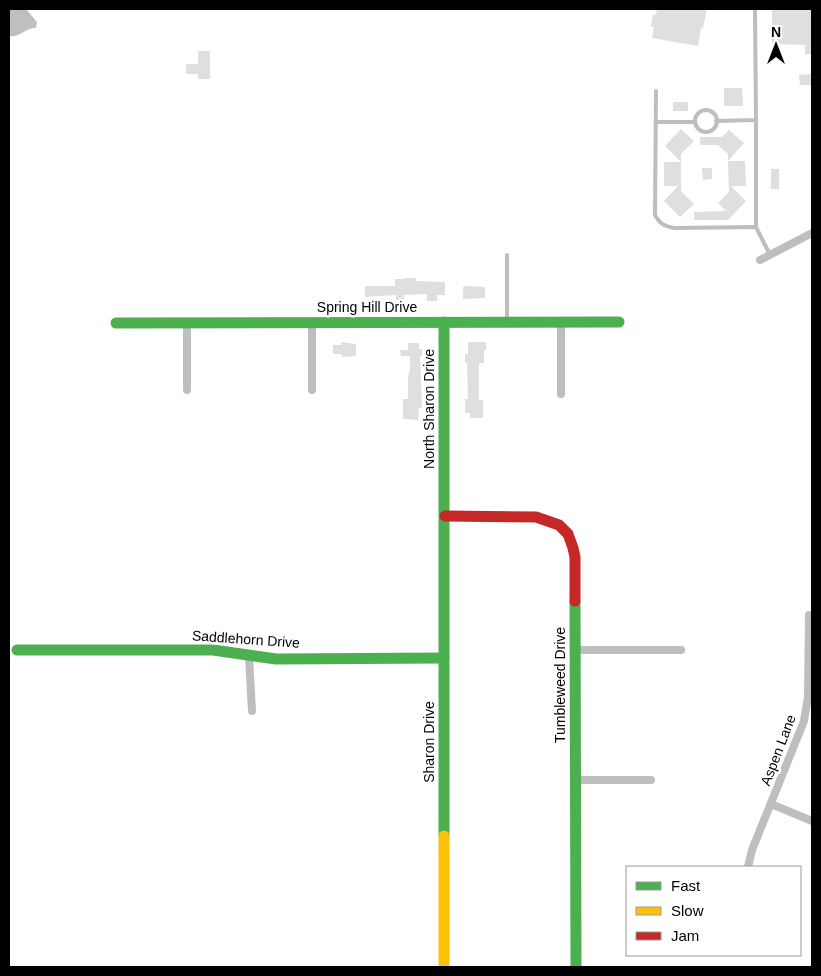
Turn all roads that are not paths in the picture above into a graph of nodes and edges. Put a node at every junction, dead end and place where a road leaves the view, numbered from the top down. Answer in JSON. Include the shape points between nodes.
{"nodes":[{"id":1,"x":755,"y":9,"type":"edge"},
{"id":2,"x":656,"y":91,"type":"dead end"},
{"id":3,"x":756,"y":120,"type":"junction"},
{"id":4,"x":716,"y":121,"type":"junction"},
{"id":5,"x":656,"y":122,"type":"junction"},
{"id":6,"x":695,"y":122,"type":"junction"},
{"id":7,"x":756,"y":227,"type":"junction"},
{"id":8,"x":812,"y":233,"type":"edge"},
{"id":9,"x":770,"y":255,"type":"junction"},
{"id":10,"x":507,"y":256,"type":"dead end"},
{"id":11,"x":760,"y":260,"type":"dead end"},
{"id":12,"x":187,"y":322,"type":"junction"},
{"id":13,"x":312,"y":322,"type":"junction"},
{"id":14,"x":444,"y":322,"type":"junction"},
{"id":15,"x":507,"y":322,"type":"junction"},
{"id":16,"x":561,"y":322,"type":"junction"},
{"id":17,"x":619,"y":322,"type":"dead end"},
{"id":18,"x":116,"y":323,"type":"dead end"},
{"id":19,"x":187,"y":390,"type":"dead end"},
{"id":20,"x":312,"y":390,"type":"dead end"},
{"id":21,"x":562,"y":394,"type":"dead end"},
{"id":22,"x":444,"y":516,"type":"junction"},
{"id":23,"x":808,"y":616,"type":"dead end"},
{"id":24,"x":17,"y":650,"type":"dead end"},
{"id":25,"x":575,"y":650,"type":"junction"},
{"id":26,"x":681,"y":650,"type":"dead end"},
{"id":27,"x":249,"y":656,"type":"junction"},
{"id":28,"x":444,"y":658,"type":"junction"},
{"id":29,"x":252,"y":711,"type":"dead end"},
{"id":30,"x":575,"y":780,"type":"junction"},
{"id":31,"x":651,"y":780,"type":"dead end"},
{"id":32,"x":770,"y":804,"type":"junction"},
{"id":33,"x":812,"y":821,"type":"edge"},
{"id":34,"x":748,"y":866,"type":"edge"},
{"id":35,"x":444,"y":967,"type":"edge"},
{"id":36,"x":576,"y":967,"type":"edge"}],
"edges":[{"from":1,"to":3,"type":"lane"},
{"from":2,"to":5,"type":"lane"},
{"from":3,"to":4,"type":"lane"},
{"from":3,"to":7,"type":"lane"},
{"from":4,"to":6,"type":"lane","via":[[713,130],[706,132]]},
{"from":4,"to":6,"type":"lane","via":[[713,113],[706,110],[699,113]]},
{"from":5,"to":6,"type":"lane"},
{"from":5,"to":7,"type":"lane","via":[[655,215],[659,222],[674,228]]},
{"from":7,"to":9,"type":"lane"},
{"from":8,"to":9,"type":"street"},
{"from":9,"to":11,"type":"street"},
{"from":10,"to":15,"type":"lane"},
{"from":12,"to":13,"type":"street","name":"Spring Hill Drive"},
{"from":12,"to":18,"type":"street","name":"Spring Hill Drive"},
{"from":12,"to":19,"type":"street"},
{"from":13,"to":14,"type":"street","name":"Spring Hill Drive"},
{"from":13,"to":20,"type":"street"},
{"from":14,"to":15,"type":"street","name":"Spring Hill Drive"},
{"from":14,"to":22,"type":"street","name":"North Sharon Drive"},
{"from":15,"to":16,"type":"street","name":"Spring Hill Drive"},
{"from":16,"to":17,"type":"street","name":"Spring Hill Drive"},
{"from":16,"to":21,"type":"street"},
{"from":22,"to":25,"type":"street","name":"Tumbleweed Drive","via":[[536,517],[556,523],[567,532],[575,557]]},
{"from":22,"to":28,"type":"street","name":"Sharon Drive"},
{"from":23,"to":32,"type":"street","name":"Aspen Lane","via":[[808,697],[804,720]]},
{"from":24,"to":27,"type":"street","name":"Saddlehorn Drive","via":[[213,650]]},
{"from":25,"to":26,"type":"street"},
{"from":25,"to":30,"type":"street","name":"Tumbleweed Drive"},
{"from":27,"to":28,"type":"street","name":"Saddlehorn Drive","via":[[276,659]]},
{"from":27,"to":29,"type":"street"},
{"from":28,"to":35,"type":"street","name":"Sharon Drive"},
{"from":30,"to":31,"type":"street"},
{"from":30,"to":36,"type":"street","name":"Tumbleweed Drive"},
{"from":32,"to":33,"type":"street","name":"Aspen Lane"},
{"from":32,"to":34,"type":"street","name":"Aspen Lane"}]}
